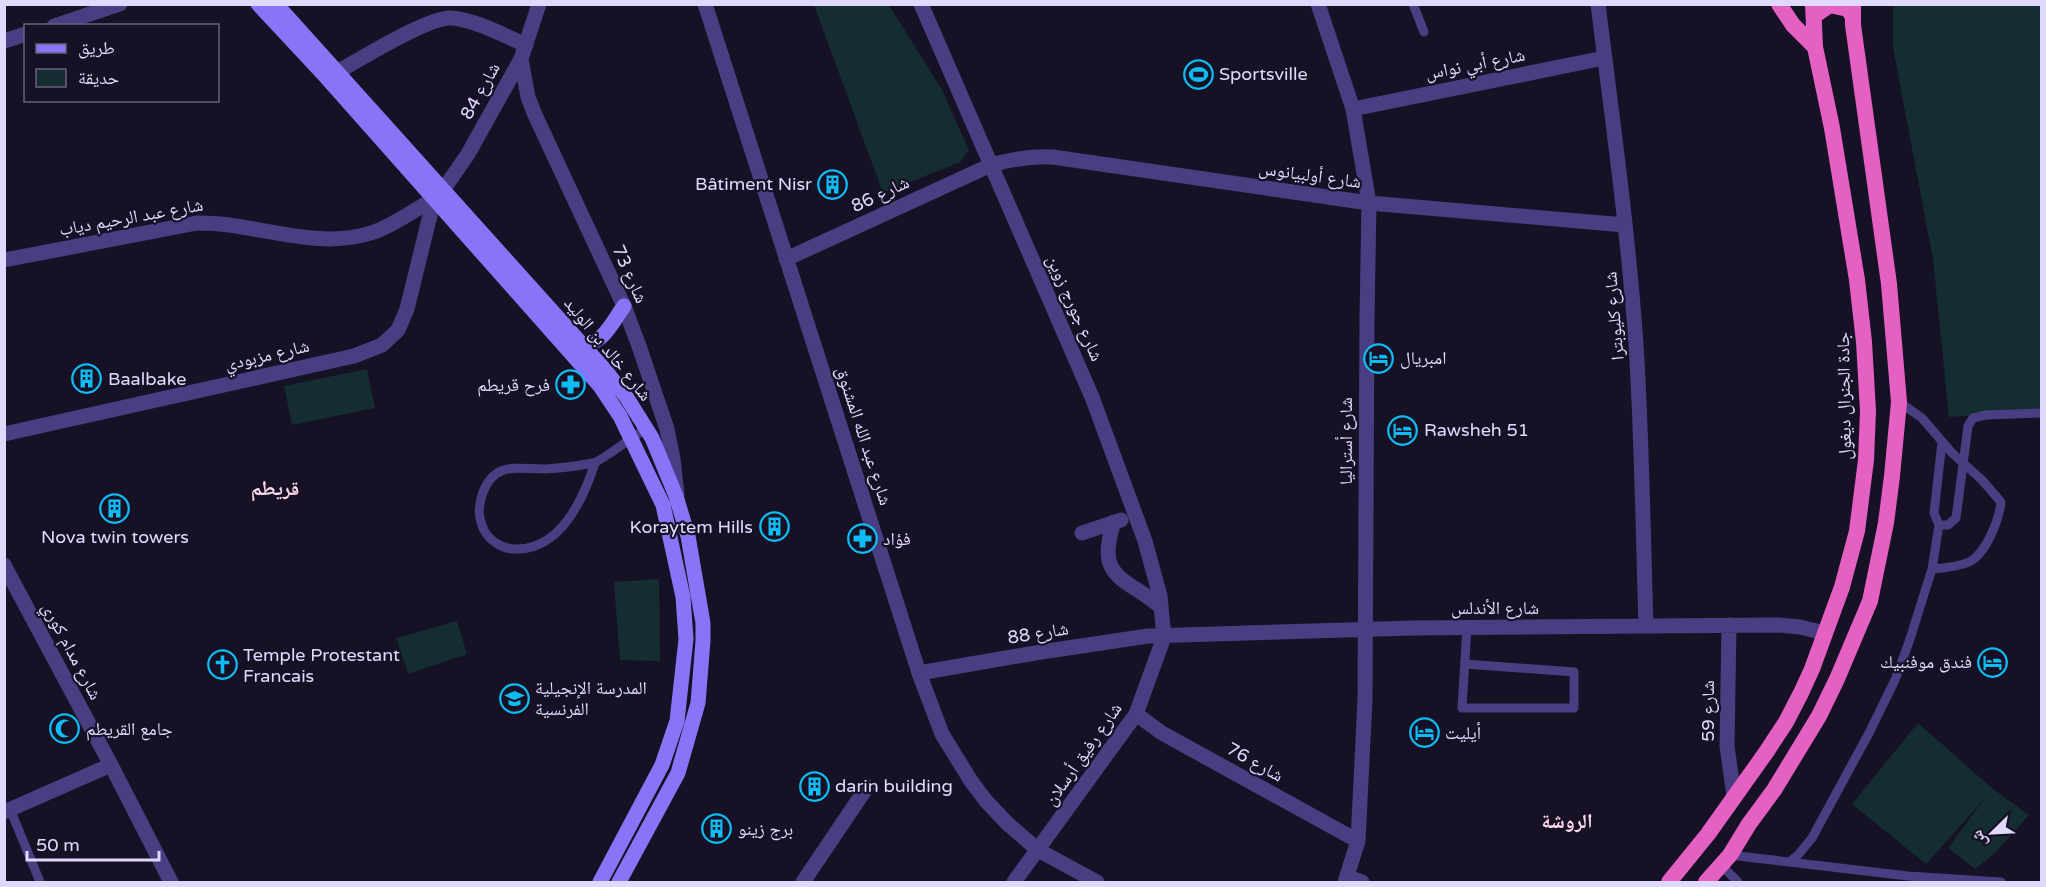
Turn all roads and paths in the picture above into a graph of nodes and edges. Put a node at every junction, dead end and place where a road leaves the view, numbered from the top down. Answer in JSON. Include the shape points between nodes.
{"nodes":[{"id":1,"x":120,"y":4,"type":"edge"},
{"id":2,"x":258,"y":4,"type":"edge"},
{"id":3,"x":276,"y":4,"type":"edge"},
{"id":4,"x":539,"y":4,"type":"edge"},
{"id":5,"x":705,"y":4,"type":"edge"},
{"id":6,"x":921,"y":4,"type":"edge"},
{"id":7,"x":1318,"y":4,"type":"edge"},
{"id":8,"x":1413,"y":4,"type":"edge"},
{"id":9,"x":1598,"y":4,"type":"edge"},
{"id":10,"x":1779,"y":4,"type":"edge"},
{"id":11,"x":1813,"y":10,"type":"edge"},
{"id":12,"x":1853,"y":11,"type":"edge"},
{"id":13,"x":60,"y":24,"type":"edge"},
{"id":14,"x":1424,"y":32,"type":"dead end"},
{"id":15,"x":24,"y":35,"type":"edge"},
{"id":16,"x":4,"y":41,"type":"edge"},
{"id":17,"x":1815,"y":47,"type":"junction"},
{"id":18,"x":523,"y":52,"type":"junction"},
{"id":19,"x":1604,"y":58,"type":"junction"},
{"id":20,"x":337,"y":72,"type":"junction"},
{"id":21,"x":1353,"y":109,"type":"junction"},
{"id":22,"x":991,"y":165,"type":"junction"},
{"id":23,"x":438,"y":194,"type":"junction"},
{"id":24,"x":1369,"y":203,"type":"junction"},
{"id":25,"x":1625,"y":225,"type":"junction"},
{"id":26,"x":786,"y":259,"type":"junction"},
{"id":27,"x":4,"y":260,"type":"edge"},
{"id":28,"x":624,"y":306,"type":"junction"},
{"id":29,"x":563,"y":344,"type":"junction"},
{"id":30,"x":584,"y":345,"type":"junction"},
{"id":31,"x":1899,"y":402,"type":"junction"},
{"id":32,"x":2042,"y":413,"type":"edge"},
{"id":33,"x":646,"y":429,"type":"junction"},
{"id":34,"x":4,"y":434,"type":"edge"},
{"id":35,"x":631,"y":437,"type":"junction"},
{"id":36,"x":1942,"y":442,"type":"junction"},
{"id":37,"x":595,"y":463,"type":"junction"},
{"id":38,"x":676,"y":496,"type":"junction"},
{"id":39,"x":663,"y":505,"type":"junction"},
{"id":40,"x":1135,"y":515,"type":"junction"},
{"id":41,"x":1114,"y":522,"type":"junction"},
{"id":42,"x":1940,"y":525,"type":"junction"},
{"id":43,"x":1082,"y":533,"type":"dead end"},
{"id":44,"x":4,"y":566,"type":"edge"},
{"id":45,"x":1932,"y":569,"type":"junction"},
{"id":46,"x":1161,"y":607,"type":"junction"},
{"id":47,"x":1646,"y":626,"type":"junction"},
{"id":48,"x":1729,"y":626,"type":"junction"},
{"id":49,"x":1467,"y":627,"type":"junction"},
{"id":50,"x":1364,"y":629,"type":"junction"},
{"id":51,"x":1826,"y":633,"type":"junction"},
{"id":52,"x":1164,"y":637,"type":"junction"},
{"id":53,"x":1465,"y":664,"type":"junction"},
{"id":54,"x":919,"y":673,"type":"junction"},
{"id":55,"x":1136,"y":714,"type":"junction"},
{"id":56,"x":111,"y":765,"type":"junction"},
{"id":57,"x":867,"y":787,"type":"dead end"},
{"id":58,"x":1734,"y":796,"type":"junction"},
{"id":59,"x":7,"y":811,"type":"edge"},
{"id":60,"x":1358,"y":841,"type":"junction"},
{"id":61,"x":1038,"y":850,"type":"junction"},
{"id":62,"x":1726,"y":860,"type":"junction"},
{"id":63,"x":1789,"y":862,"type":"junction"},
{"id":64,"x":1352,"y":881,"type":"edge"},
{"id":65,"x":40,"y":882,"type":"edge"},
{"id":66,"x":171,"y":882,"type":"edge"},
{"id":67,"x":600,"y":882,"type":"edge"},
{"id":68,"x":619,"y":882,"type":"edge"},
{"id":69,"x":803,"y":882,"type":"edge"},
{"id":70,"x":1014,"y":882,"type":"edge"},
{"id":71,"x":1097,"y":882,"type":"edge"},
{"id":72,"x":1669,"y":882,"type":"edge"},
{"id":73,"x":1706,"y":882,"type":"edge"},
{"id":74,"x":1738,"y":882,"type":"edge"},
{"id":75,"x":2001,"y":882,"type":"edge"}],
"edges":[{"from":1,"to":13,"type":"street"},
{"from":2,"to":23,"type":"main road","name":"شارع خالد بن الوليد"},
{"from":3,"to":20,"type":"main road","name":"شارع خالد بن الوليد"},
{"from":4,"to":18,"type":"street","name":"شارع 84"},
{"from":5,"to":26,"type":"street","name":"شارع عبد الله المشنوق"},
{"from":6,"to":22,"type":"street","name":"شارع جورج زوين"},
{"from":7,"to":21,"type":"street","name":"شارع أستراليا"},
{"from":8,"to":14,"type":"lane"},
{"from":9,"to":19,"type":"street","name":"شارع كليوبترا"},
{"from":10,"to":17,"type":"highway"},
{"from":11,"to":12,"type":"highway","via":[[1830,5]]},
{"from":11,"to":17,"type":"highway","name":"جادة الجنرال ديغول"},
{"from":12,"to":31,"type":"highway","via":[[1889,284]]},
{"from":15,"to":16,"type":"street"},
{"from":17,"to":51,"type":"highway","name":"جادة الجنرال ديغول","via":[[1857,280],[1868,411],[1857,531]]},
{"from":18,"to":20,"type":"street","via":[[494,31],[450,18],[404,35]]},
{"from":18,"to":23,"type":"street","name":"شارع 84","via":[[468,154]]},
{"from":18,"to":28,"type":"street","name":"شارع 73","via":[[527,90],[535,115]]},
{"from":19,"to":21,"type":"street","name":"شارع أبي نواس"},
{"from":19,"to":25,"type":"street","name":"شارع كليوبترا"},
{"from":20,"to":23,"type":"main road","name":"شارع خالد بن الوليد"},
{"from":21,"to":24,"type":"street","name":"شارع أستراليا"},
{"from":22,"to":24,"type":"street","name":"شارع أولبيانوس","via":[[1019,158],[1053,157]]},
{"from":22,"to":26,"type":"street","name":"شارع 86"},
{"from":22,"to":40,"type":"street","name":"شارع جورج زوين","via":[[1092,397]]},
{"from":23,"to":27,"type":"street","name":"شارع عبد الرحيم دياب","via":[[374,232],[339,239],[196,223]]},
{"from":23,"to":29,"type":"main road","name":"شارع خالد بن الوليد"},
{"from":23,"to":30,"type":"main road","name":"شارع خالد بن الوليد"},
{"from":23,"to":34,"type":"street","name":"شارع مزبودي","via":[[407,309],[398,330],[381,345],[354,356]]},
{"from":24,"to":25,"type":"street","name":"شارع أولبيانوس"},
{"from":24,"to":50,"type":"street","name":"شارع أستراليا"},
{"from":25,"to":47,"type":"street","name":"شارع كليوبترا","via":[[1641,416]]},
{"from":26,"to":54,"type":"street","name":"شارع عبد الله المشنوق"},
{"from":28,"to":30,"type":"main road","via":[[602,337]]},
{"from":28,"to":38,"type":"street","name":"شارع 73","via":[[667,429]]},
{"from":29,"to":30,"type":"main road"},
{"from":29,"to":35,"type":"main road","name":"شارع خالد بن الوليد","via":[[600,386]]},
{"from":30,"to":33,"type":"main road","name":"شارع خالد بن الوليد","via":[[627,398]]},
{"from":31,"to":36,"type":"lane","via":[[1922,418]]},
{"from":31,"to":62,"type":"highway","via":[[1887,511],[1870,601],[1819,716]]},
{"from":32,"to":42,"type":"lane","via":[[1973,418],[1968,426],[1956,518],[1948,525]]},
{"from":33,"to":35,"type":"lane"},
{"from":33,"to":38,"type":"main road","name":"شارع خالد بن الوليد"},
{"from":35,"to":37,"type":"lane"},
{"from":35,"to":39,"type":"main road","name":"شارع خالد بن الوليد"},
{"from":36,"to":42,"type":"lane","via":[[1935,513]]},
{"from":36,"to":45,"type":"lane","bridge":true,"via":[[2001,502],[1997,521],[1977,556],[1968,562]]},
{"from":37,"to":37,"type":"lane","via":[[546,469],[512,467],[497,473],[486,484],[478,507],[487,535],[498,545],[511,549],[524,549],[547,539],[574,513]]},
{"from":38,"to":39,"type":"street"},
{"from":38,"to":68,"type":"main road","name":"شارع خالد بن الوليد","via":[[688,536],[703,623],[698,703],[678,773]]},
{"from":39,"to":67,"type":"main road","name":"شارع خالد بن الوليد","via":[[683,597],[686,639],[677,720],[662,765]]},
{"from":40,"to":41,"type":"street"},
{"from":40,"to":46,"type":"street","name":"شارع جورج زوين","via":[[1154,570]]},
{"from":41,"to":43,"type":"street"},
{"from":41,"to":46,"type":"street","via":[[1107,542],[1108,563],[1120,578]]},
{"from":42,"to":45,"type":"lane"},
{"from":44,"to":56,"type":"street","name":"شارع مدام كوري"},
{"from":45,"to":63,"type":"lane","via":[[1895,680],[1812,838]]},
{"from":46,"to":52,"type":"street","name":"شارع جورج زوين"},
{"from":47,"to":48,"type":"street","name":"شارع الأندلس"},
{"from":47,"to":49,"type":"street","name":"شارع الأندلس"},
{"from":48,"to":51,"type":"street","name":"شارع الأندلس","via":[[1778,625]]},
{"from":48,"to":58,"type":"street","name":"شارع 59","via":[[1727,737]]},
{"from":49,"to":50,"type":"street","name":"شارع الأندلس"},
{"from":49,"to":53,"type":"lane"},
{"from":50,"to":52,"type":"street","name":"شارع الأندلس"},
{"from":50,"to":60,"type":"street","name":"شارع أستراليا","via":[[1365,700]]},
{"from":51,"to":58,"type":"highway","name":"جادة الجنرال ديغول","via":[[1786,722]]},
{"from":52,"to":54,"type":"street","name":"شارع 88","via":[[1110,641]]},
{"from":52,"to":55,"type":"street","name":"شارع رفيق أرسلان"},
{"from":53,"to":53,"type":"lane","via":[[1462,708],[1574,708],[1575,672]]},
{"from":54,"to":61,"type":"street","name":"شارع عبد الله المشنوق","via":[[942,734],[971,781],[1007,823]]},
{"from":55,"to":60,"type":"street","name":"شارع 76","via":[[1162,733]]},
{"from":55,"to":61,"type":"street","name":"شارع رفيق أرسلان"},
{"from":56,"to":59,"type":"street"},
{"from":56,"to":66,"type":"street","name":"شارع مدام كوري"},
{"from":57,"to":69,"type":"street"},
{"from":58,"to":72,"type":"highway","name":"جادة الجنرال ديغول"},
{"from":59,"to":65,"type":"lane"},
{"from":60,"to":64,"type":"street","name":"شارع أستراليا"},
{"from":61,"to":70,"type":"street","name":"شارع رفيق أرسلان"},
{"from":61,"to":71,"type":"street","name":"شارع عبد الله المشنوق"},
{"from":62,"to":63,"type":"lane"},
{"from":62,"to":73,"type":"highway"},
{"from":62,"to":74,"type":"lane"},
{"from":63,"to":75,"type":"lane"}]}
